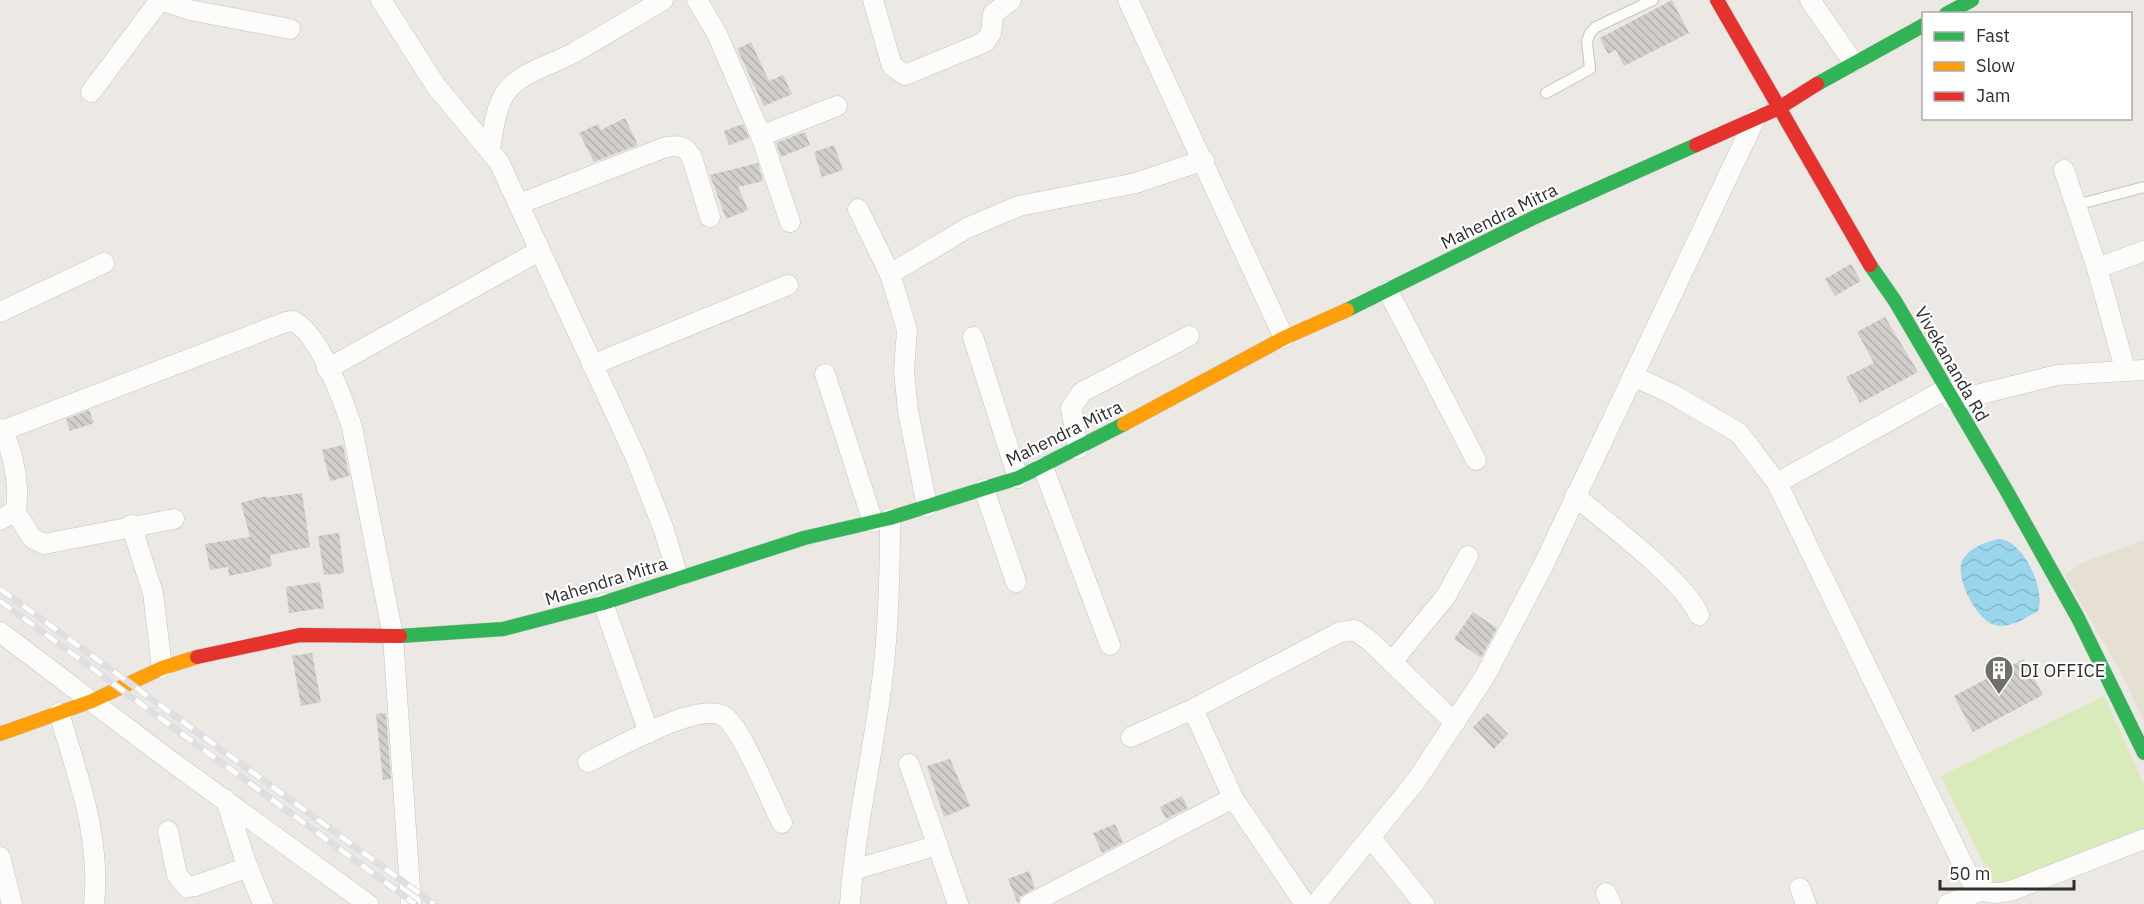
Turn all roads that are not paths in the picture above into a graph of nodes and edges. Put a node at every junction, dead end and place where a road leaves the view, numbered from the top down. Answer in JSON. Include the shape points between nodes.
{"nodes":[{"id":1,"x":160,"y":0,"type":"edge"},
{"id":2,"x":381,"y":0,"type":"edge"},
{"id":3,"x":663,"y":0,"type":"edge"},
{"id":4,"x":697,"y":0,"type":"edge"},
{"id":5,"x":873,"y":0,"type":"edge"},
{"id":6,"x":1011,"y":0,"type":"edge"},
{"id":7,"x":1128,"y":0,"type":"edge"},
{"id":8,"x":1653,"y":0,"type":"edge"},
{"id":9,"x":1717,"y":0,"type":"edge"},
{"id":10,"x":1810,"y":0,"type":"edge"},
{"id":11,"x":1972,"y":0,"type":"edge"},
{"id":12,"x":1950,"y":12,"type":"edge"},
{"id":13,"x":1922,"y":26,"type":"edge"},
{"id":14,"x":290,"y":29,"type":"dead end"},
{"id":15,"x":1853,"y":62,"type":"junction"},
{"id":16,"x":91,"y":92,"type":"dead end"},
{"id":17,"x":1546,"y":93,"type":"dead end"},
{"id":18,"x":837,"y":106,"type":"dead end"},
{"id":19,"x":1779,"y":108,"type":"junction"},
{"id":20,"x":1755,"y":119,"type":"junction"},
{"id":21,"x":761,"y":136,"type":"junction"},
{"id":22,"x":490,"y":149,"type":"junction"},
{"id":23,"x":1204,"y":159,"type":"junction"},
{"id":24,"x":2064,"y":170,"type":"dead end"},
{"id":25,"x":2144,"y":187,"type":"edge"},
{"id":26,"x":519,"y":204,"type":"junction"},
{"id":27,"x":2076,"y":205,"type":"junction"},
{"id":28,"x":858,"y":209,"type":"dead end"},
{"id":29,"x":710,"y":217,"type":"dead end"},
{"id":30,"x":790,"y":222,"type":"dead end"},
{"id":31,"x":538,"y":251,"type":"junction"},
{"id":32,"x":2144,"y":251,"type":"edge"},
{"id":33,"x":104,"y":263,"type":"dead end"},
{"id":34,"x":2097,"y":268,"type":"junction"},
{"id":35,"x":890,"y":274,"type":"junction"},
{"id":36,"x":788,"y":285,"type":"dead end"},
{"id":37,"x":1388,"y":291,"type":"junction"},
{"id":38,"x":0,"y":312,"type":"edge"},
{"id":39,"x":1189,"y":336,"type":"dead end"},
{"id":40,"x":973,"y":337,"type":"dead end"},
{"id":41,"x":1284,"y":338,"type":"junction"},
{"id":42,"x":592,"y":365,"type":"junction"},
{"id":43,"x":327,"y":369,"type":"junction"},
{"id":44,"x":2134,"y":370,"type":"edge"},
{"id":45,"x":825,"y":374,"type":"dead end"},
{"id":46,"x":1633,"y":375,"type":"junction"},
{"id":47,"x":1949,"y":395,"type":"junction"},
{"id":48,"x":1,"y":430,"type":"edge"},
{"id":49,"x":1078,"y":449,"type":"junction"},
{"id":50,"x":1476,"y":460,"type":"dead end"},
{"id":51,"x":1043,"y":467,"type":"junction"},
{"id":52,"x":1018,"y":478,"type":"junction"},
{"id":53,"x":1777,"y":483,"type":"junction"},
{"id":54,"x":984,"y":489,"type":"junction"},
{"id":55,"x":1575,"y":496,"type":"junction"},
{"id":56,"x":927,"y":507,"type":"junction"},
{"id":57,"x":7,"y":516,"type":"edge"},
{"id":58,"x":174,"y":519,"type":"dead end"},
{"id":59,"x":881,"y":520,"type":"junction"},
{"id":60,"x":131,"y":525,"type":"junction"},
{"id":61,"x":1468,"y":556,"type":"dead end"},
{"id":62,"x":678,"y":577,"type":"junction"},
{"id":63,"x":1016,"y":582,"type":"dead end"},
{"id":64,"x":603,"y":603,"type":"junction"},
{"id":65,"x":1699,"y":615,"type":"dead end"},
{"id":66,"x":0,"y":632,"type":"edge"},
{"id":67,"x":393,"y":636,"type":"junction"},
{"id":68,"x":1110,"y":645,"type":"dead end"},
{"id":69,"x":1392,"y":662,"type":"junction"},
{"id":70,"x":162,"y":668,"type":"junction"},
{"id":71,"x":92,"y":701,"type":"junction"},
{"id":72,"x":1193,"y":709,"type":"junction"},
{"id":73,"x":59,"y":713,"type":"junction"},
{"id":74,"x":1455,"y":723,"type":"junction"},
{"id":75,"x":649,"y":733,"type":"junction"},
{"id":76,"x":0,"y":734,"type":"edge"},
{"id":77,"x":1131,"y":737,"type":"dead end"},
{"id":78,"x":2144,"y":753,"type":"edge"},
{"id":79,"x":588,"y":762,"type":"dead end"},
{"id":80,"x":909,"y":764,"type":"dead end"},
{"id":81,"x":1233,"y":798,"type":"junction"},
{"id":82,"x":226,"y":800,"type":"junction"},
{"id":83,"x":782,"y":823,"type":"dead end"},
{"id":84,"x":168,"y":831,"type":"dead end"},
{"id":85,"x":1371,"y":838,"type":"junction"},
{"id":86,"x":2144,"y":839,"type":"edge"},
{"id":87,"x":938,"y":845,"type":"junction"},
{"id":88,"x":0,"y":857,"type":"edge"},
{"id":89,"x":248,"y":867,"type":"junction"},
{"id":90,"x":853,"y":870,"type":"junction"},
{"id":91,"x":1980,"y":891,"type":"junction"},
{"id":92,"x":1058,"y":898,"type":"edge"},
{"id":93,"x":12,"y":904,"type":"edge"},
{"id":94,"x":94,"y":904,"type":"edge"},
{"id":95,"x":263,"y":904,"type":"edge"},
{"id":96,"x":368,"y":904,"type":"edge"},
{"id":97,"x":411,"y":904,"type":"edge"},
{"id":98,"x":850,"y":904,"type":"edge"},
{"id":99,"x":958,"y":904,"type":"edge"},
{"id":100,"x":1030,"y":904,"type":"edge"},
{"id":101,"x":1305,"y":904,"type":"edge"},
{"id":102,"x":1316,"y":904,"type":"edge"},
{"id":103,"x":1424,"y":904,"type":"edge"},
{"id":104,"x":1948,"y":904,"type":"edge"}],
"edges":[{"from":1,"to":14,"type":"street","via":[[190,10]]},
{"from":1,"to":16,"type":"street"},
{"from":2,"to":22,"type":"street","via":[[436,86]]},
{"from":3,"to":22,"type":"street","via":[[515,84],[504,94]]},
{"from":4,"to":21,"type":"street","via":[[717,34]]},
{"from":5,"to":6,"type":"street","via":[[892,66],[905,75],[985,42],[991,33],[993,14]]},
{"from":7,"to":23,"type":"street"},
{"from":8,"to":17,"type":"lane","via":[[1596,27],[1587,41],[1590,69]]},
{"from":9,"to":19,"type":"main road","name":"Vivekananda Rd"},
{"from":10,"to":15,"type":"street"},
{"from":11,"to":12,"type":"main road"},
{"from":13,"to":15,"type":"main road","name":"Mahendra Mitra"},
{"from":15,"to":19,"type":"main road","name":"Mahendra Mitra"},
{"from":18,"to":21,"type":"street"},
{"from":19,"to":20,"type":"main road","name":"Mahendra Mitra"},
{"from":19,"to":47,"type":"main road","name":"Vivekananda Rd"},
{"from":20,"to":37,"type":"main road","name":"Mahendra Mitra","via":[[1535,218]]},
{"from":20,"to":46,"type":"street"},
{"from":21,"to":30,"type":"street"},
{"from":22,"to":26,"type":"street"},
{"from":23,"to":35,"type":"street","via":[[1136,183],[1019,206],[968,228]]},
{"from":23,"to":41,"type":"street"},
{"from":24,"to":27,"type":"street"},
{"from":25,"to":27,"type":"lane"},
{"from":26,"to":29,"type":"street","via":[[678,145],[692,158]]},
{"from":26,"to":31,"type":"street"},
{"from":27,"to":34,"type":"street"},
{"from":28,"to":35,"type":"street"},
{"from":31,"to":42,"type":"street"},
{"from":31,"to":43,"type":"street"},
{"from":32,"to":34,"type":"street"},
{"from":33,"to":38,"type":"street"},
{"from":34,"to":44,"type":"street"},
{"from":35,"to":56,"type":"street","via":[[907,330],[906,391]]},
{"from":36,"to":42,"type":"street"},
{"from":37,"to":41,"type":"main road","name":"Mahendra Mitra"},
{"from":37,"to":50,"type":"street"},
{"from":39,"to":49,"type":"street","via":[[1082,392],[1071,408]]},
{"from":40,"to":52,"type":"street"},
{"from":41,"to":49,"type":"main road","name":"Mahendra Mitra"},
{"from":42,"to":62,"type":"street","via":[[649,490]]},
{"from":43,"to":48,"type":"street","via":[[307,331],[293,321],[286,322]]},
{"from":43,"to":67,"type":"street","via":[[352,427]]},
{"from":44,"to":47,"type":"street","via":[[2057,375]]},
{"from":45,"to":59,"type":"street"},
{"from":46,"to":53,"type":"street","via":[[1739,433]]},
{"from":46,"to":55,"type":"street"},
{"from":47,"to":53,"type":"street"},
{"from":47,"to":78,"type":"main road","name":"Vivekananda Rd","via":[[2078,618]]},
{"from":48,"to":57,"type":"street","via":[[11,448],[17,495]]},
{"from":49,"to":51,"type":"main road","name":"Mahendra Mitra"},
{"from":51,"to":52,"type":"main road","name":"Mahendra Mitra"},
{"from":51,"to":68,"type":"street"},
{"from":52,"to":54,"type":"main road","name":"Mahendra Mitra"},
{"from":53,"to":91,"type":"street","via":[[1970,879]]},
{"from":54,"to":56,"type":"main road","name":"Mahendra Mitra"},
{"from":54,"to":63,"type":"street"},
{"from":55,"to":65,"type":"street","via":[[1650,561],[1693,603]]},
{"from":55,"to":74,"type":"street","via":[[1485,676]]},
{"from":56,"to":59,"type":"main road","name":"Mahendra Mitra"},
{"from":57,"to":60,"type":"street","via":[[44,544]]},
{"from":58,"to":60,"type":"street"},
{"from":59,"to":62,"type":"main road","name":"Mahendra Mitra","via":[[804,538]]},
{"from":59,"to":90,"type":"street","via":[[891,578],[884,664]]},
{"from":60,"to":70,"type":"street","via":[[153,593]]},
{"from":61,"to":69,"type":"street","via":[[1446,596]]},
{"from":62,"to":64,"type":"main road","name":"Mahendra Mitra"},
{"from":64,"to":67,"type":"main road","name":"Mahendra Mitra","via":[[503,629]]},
{"from":64,"to":75,"type":"street"},
{"from":66,"to":71,"type":"street"},
{"from":67,"to":70,"type":"main road","name":"Mahendra Mitra","via":[[300,635],[242,645]]},
{"from":67,"to":97,"type":"street"},
{"from":69,"to":72,"type":"street","via":[[1355,630],[1340,632]]},
{"from":69,"to":74,"type":"street"},
{"from":70,"to":71,"type":"main road","name":"Mahendra Mitra"},
{"from":71,"to":73,"type":"main road","name":"Mahendra Mitra"},
{"from":71,"to":82,"type":"street"},
{"from":72,"to":77,"type":"street"},
{"from":72,"to":81,"type":"street"},
{"from":73,"to":76,"type":"main road","name":"Mahendra Mitra"},
{"from":73,"to":94,"type":"street","via":[[93,834]]},
{"from":74,"to":85,"type":"street"},
{"from":75,"to":79,"type":"street"},
{"from":75,"to":83,"type":"street","via":[[704,712],[724,717],[737,732]]},
{"from":80,"to":87,"type":"street"},
{"from":81,"to":92,"type":"street"},
{"from":81,"to":101,"type":"street"},
{"from":82,"to":89,"type":"street"},
{"from":82,"to":96,"type":"street"},
{"from":84,"to":89,"type":"street","via":[[177,874],[186,886]]},
{"from":85,"to":102,"type":"street"},
{"from":85,"to":103,"type":"street"},
{"from":86,"to":91,"type":"street","via":[[2010,891],[1993,895]]},
{"from":87,"to":90,"type":"street"},
{"from":87,"to":99,"type":"street"},
{"from":88,"to":93,"type":"street"},
{"from":89,"to":95,"type":"street"},
{"from":90,"to":98,"type":"street"},
{"from":91,"to":104,"type":"street"},
{"from":92,"to":100,"type":"street"}]}
